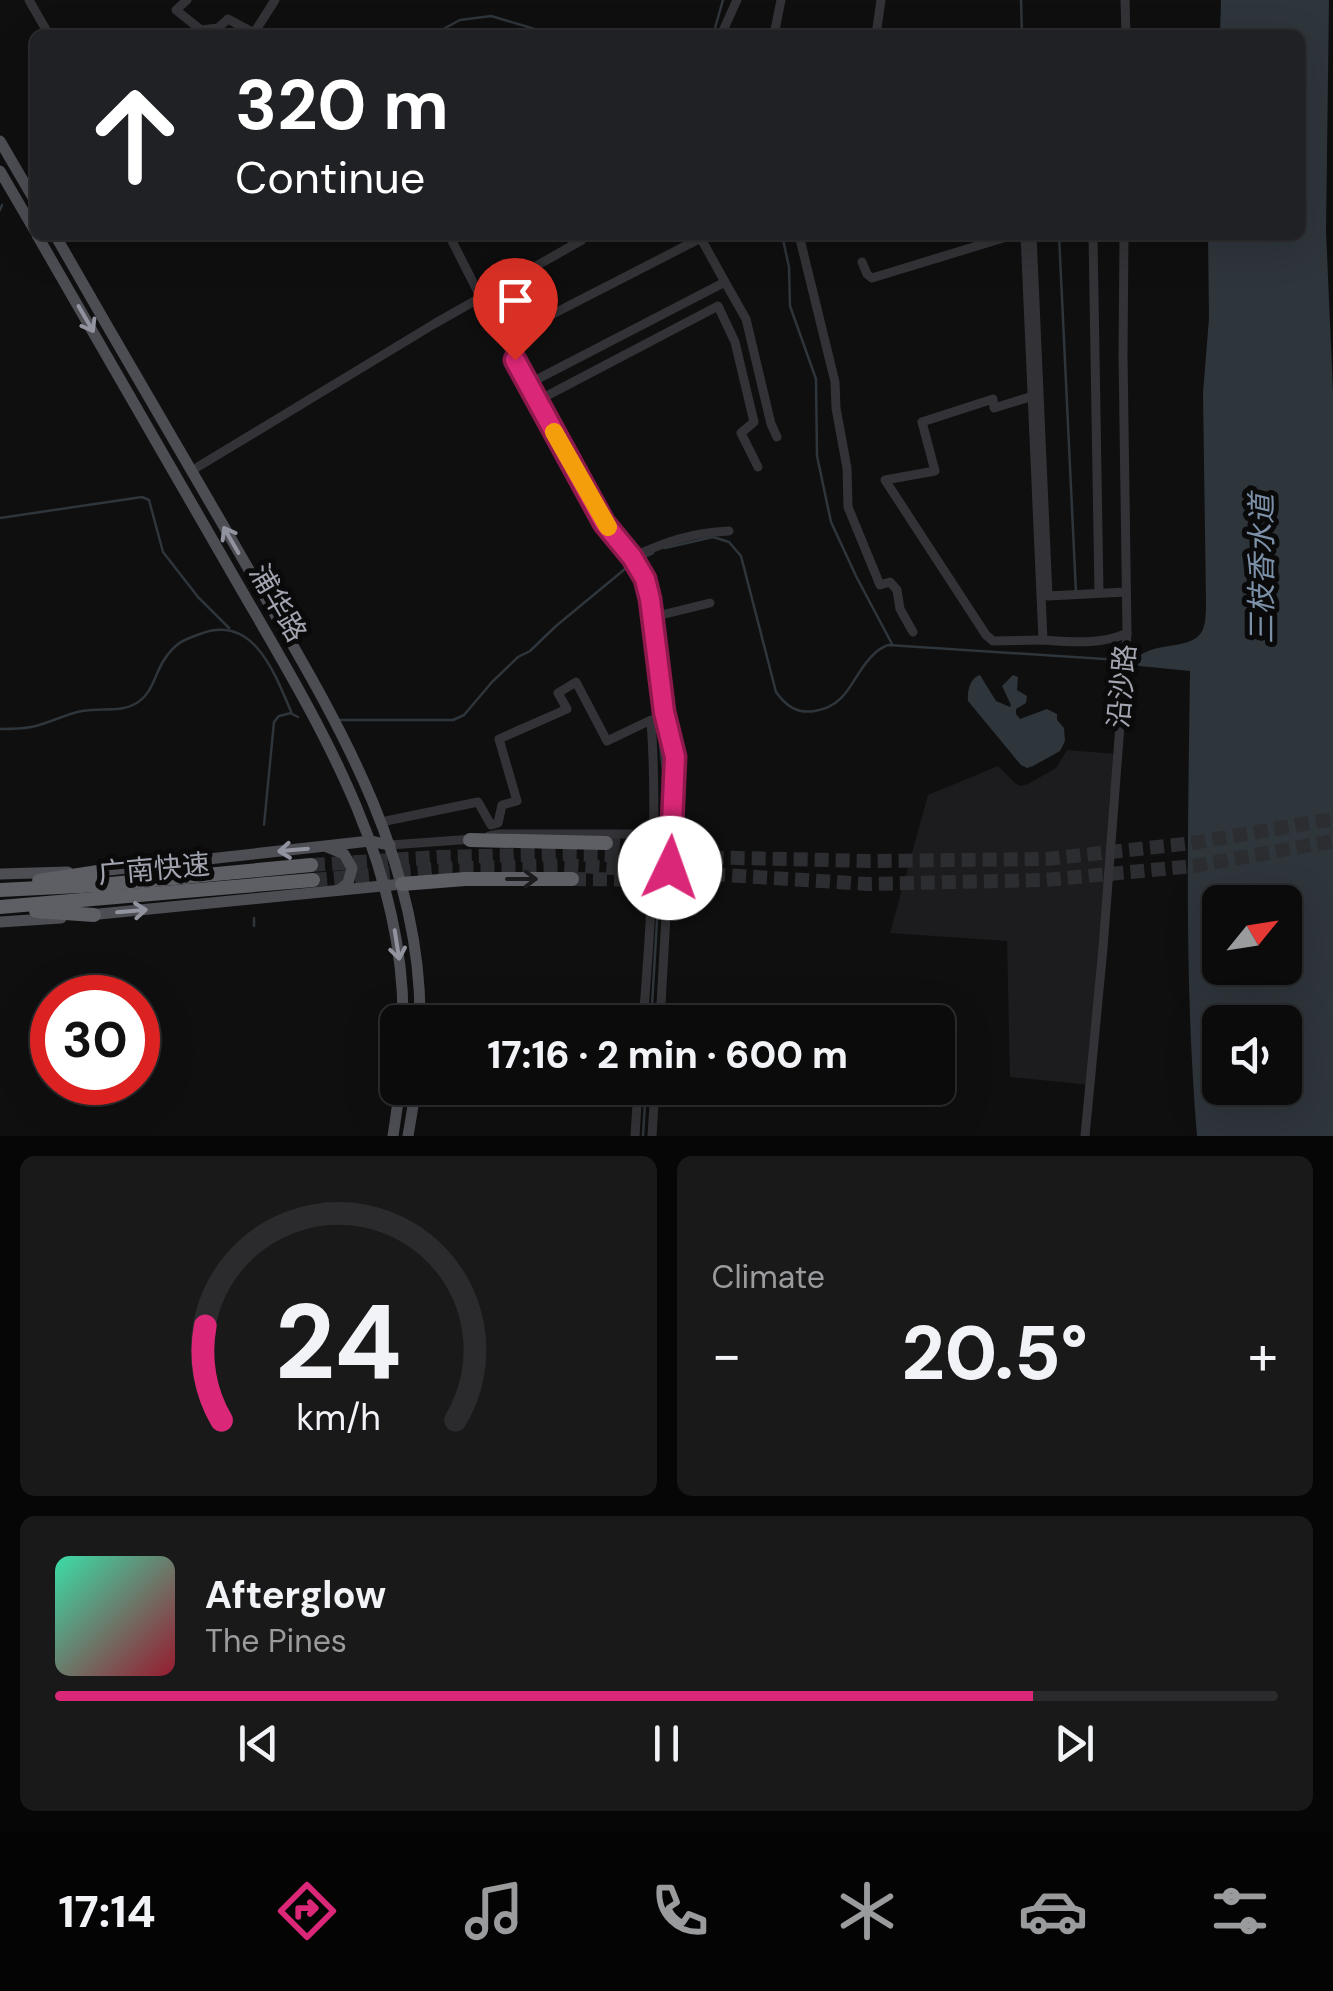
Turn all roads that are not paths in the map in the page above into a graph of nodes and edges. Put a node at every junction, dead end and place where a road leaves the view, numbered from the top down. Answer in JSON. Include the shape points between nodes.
{"nodes":[{"id":1,"x":29,"y":0,"type":"edge"},
{"id":2,"x":164,"y":0,"type":"edge"},
{"id":3,"x":187,"y":0,"type":"edge"},
{"id":4,"x":275,"y":0,"type":"edge"},
{"id":5,"x":737,"y":0,"type":"edge"},
{"id":6,"x":781,"y":0,"type":"edge"},
{"id":7,"x":881,"y":0,"type":"edge"},
{"id":8,"x":1125,"y":0,"type":"edge"},
{"id":9,"x":176,"y":10,"type":"junction"},
{"id":10,"x":46,"y":30,"type":"edge"},
{"id":11,"x":201,"y":30,"type":"edge"},
{"id":12,"x":201,"y":30,"type":"edge"},
{"id":13,"x":248,"y":30,"type":"edge"},
{"id":14,"x":256,"y":30,"type":"edge"},
{"id":15,"x":723,"y":30,"type":"edge"},
{"id":16,"x":775,"y":30,"type":"edge"},
{"id":17,"x":877,"y":30,"type":"edge"},
{"id":18,"x":1126,"y":30,"type":"edge"},
{"id":19,"x":0,"y":142,"type":"edge"},
{"id":20,"x":0,"y":171,"type":"edge"},
{"id":21,"x":30,"y":192,"type":"edge"},
{"id":22,"x":30,"y":223,"type":"edge"},
{"id":23,"x":40,"y":240,"type":"edge"},
{"id":24,"x":58,"y":240,"type":"edge"},
{"id":25,"x":452,"y":240,"type":"edge"},
{"id":26,"x":582,"y":240,"type":"dead end"},
{"id":27,"x":692,"y":240,"type":"edge"},
{"id":28,"x":702,"y":240,"type":"edge"},
{"id":29,"x":799,"y":240,"type":"edge"},
{"id":30,"x":997,"y":240,"type":"edge"},
{"id":31,"x":1025,"y":240,"type":"edge"},
{"id":32,"x":1032,"y":240,"type":"edge"},
{"id":33,"x":1093,"y":240,"type":"edge"},
{"id":34,"x":1124,"y":240,"type":"edge"},
{"id":35,"x":862,"y":262,"type":"dead end"},
{"id":36,"x":725,"y":282,"type":"junction"},
{"id":37,"x":481,"y":298,"type":"junction"},
{"id":38,"x":748,"y":325,"type":"junction"},
{"id":39,"x":730,"y":332,"type":"junction"},
{"id":40,"x":504,"y":340,"type":"junction"},
{"id":41,"x":528,"y":384,"type":"junction"},
{"id":42,"x":1033,"y":396,"type":"junction"},
{"id":43,"x":537,"y":400,"type":"junction"},
{"id":44,"x":777,"y":436,"type":"dead end"},
{"id":45,"x":758,"y":467,"type":"dead end"},
{"id":46,"x":191,"y":470,"type":"junction"},
{"id":47,"x":729,"y":531,"type":"dead end"},
{"id":48,"x":632,"y":557,"type":"junction"},
{"id":49,"x":1126,"y":592,"type":"junction"},
{"id":50,"x":1099,"y":593,"type":"junction"},
{"id":51,"x":710,"y":603,"type":"dead end"},
{"id":52,"x":653,"y":617,"type":"junction"},
{"id":53,"x":913,"y":632,"type":"dead end"},
{"id":54,"x":1127,"y":633,"type":"junction"},
{"id":55,"x":1042,"y":640,"type":"junction"},
{"id":56,"x":381,"y":822,"type":"junction"},
{"id":57,"x":671,"y":834,"type":"junction"},
{"id":58,"x":470,"y":840,"type":"junction"},
{"id":59,"x":370,"y":841,"type":"junction"},
{"id":60,"x":606,"y":843,"type":"tunnel mouth"},
{"id":61,"x":390,"y":845,"type":"junction"},
{"id":62,"x":325,"y":847,"type":"junction"},
{"id":63,"x":98,"y":872,"type":"junction"},
{"id":64,"x":0,"y":874,"type":"edge"},
{"id":65,"x":572,"y":880,"type":"tunnel mouth"},
{"id":66,"x":402,"y":884,"type":"junction"},
{"id":67,"x":385,"y":888,"type":"junction"},
{"id":68,"x":0,"y":890,"type":"edge"},
{"id":69,"x":336,"y":892,"type":"junction"},
{"id":70,"x":0,"y":907,"type":"edge"},
{"id":71,"x":94,"y":915,"type":"junction"},
{"id":72,"x":0,"y":922,"type":"edge"},
{"id":73,"x":403,"y":1005,"type":"edge"},
{"id":74,"x":419,"y":1005,"type":"edge"},
{"id":75,"x":644,"y":1005,"type":"edge"},
{"id":76,"x":661,"y":1005,"type":"edge"},
{"id":77,"x":397,"y":1105,"type":"edge"},
{"id":78,"x":413,"y":1105,"type":"edge"},
{"id":79,"x":637,"y":1105,"type":"edge"},
{"id":80,"x":654,"y":1105,"type":"edge"},
{"id":81,"x":392,"y":1136,"type":"edge"},
{"id":82,"x":408,"y":1136,"type":"edge"},
{"id":83,"x":635,"y":1136,"type":"edge"},
{"id":84,"x":652,"y":1136,"type":"edge"},
{"id":85,"x":1086,"y":1136,"type":"edge"}],
"edges":[{"from":1,"to":10,"type":"street"},
{"from":2,"to":9,"type":"street"},
{"from":3,"to":9,"type":"street"},
{"from":4,"to":14,"type":"street"},
{"from":5,"to":15,"type":"street"},
{"from":6,"to":16,"type":"street"},
{"from":7,"to":17,"type":"street"},
{"from":8,"to":18,"type":"street"},
{"from":9,"to":12,"type":"street"},
{"from":11,"to":13,"type":"street","via":[[228,19]]},
{"from":19,"to":21,"type":"main road"},
{"from":20,"to":22,"type":"main road","name":"浦华路"},
{"from":23,"to":59,"type":"main road","name":"浦华路","one_way":true,"via":[[314,718]]},
{"from":24,"to":46,"type":"main road","name":"浦华路"},
{"from":25,"to":37,"type":"street"},
{"from":26,"to":37,"type":"street"},
{"from":27,"to":40,"type":"street"},
{"from":28,"to":36,"type":"street"},
{"from":29,"to":53,"type":"street","via":[[835,382],[848,507],[873,573],[880,585],[890,582],[897,590]]},
{"from":30,"to":35,"type":"street","via":[[872,278]]},
{"from":31,"to":42,"type":"street"},
{"from":32,"to":50,"type":"street","via":[[1048,596]]},
{"from":33,"to":50,"type":"street"},
{"from":34,"to":49,"type":"street","name":"沿沙路"},
{"from":36,"to":38,"type":"street"},
{"from":36,"to":41,"type":"street"},
{"from":37,"to":40,"type":"street"},
{"from":37,"to":46,"type":"street"},
{"from":38,"to":39,"type":"street"},
{"from":38,"to":44,"type":"street"},
{"from":39,"to":43,"type":"street","via":[[718,306],[710,308]]},
{"from":39,"to":45,"type":"street","via":[[754,422],[741,433]]},
{"from":40,"to":41,"type":"street"},
{"from":41,"to":43,"type":"street"},
{"from":42,"to":55,"type":"street"},
{"from":42,"to":55,"type":"street","via":[[994,408],[993,398],[922,422],[936,471],[885,480],[986,635],[992,641]]},
{"from":43,"to":48,"type":"street","via":[[604,523]]},
{"from":56,"to":46,"type":"main road","name":"浦华路","one_way":true,"via":[[334,720]]},
{"from":47,"to":48,"type":"street","via":[[698,532]]},
{"from":48,"to":52,"type":"street","via":[[645,579]]},
{"from":49,"to":50,"type":"street"},
{"from":49,"to":54,"type":"street","name":"沿沙路"},
{"from":51,"to":52,"type":"street"},
{"from":52,"to":57,"type":"street","via":[[675,757]]},
{"from":54,"to":55,"type":"street"},
{"from":54,"to":85,"type":"street","name":"沿沙路"},
{"from":56,"to":61,"type":"main road","name":"浦华路"},
{"from":56,"to":75,"type":"street","via":[[478,802],[491,825],[498,824],[502,805],[517,801],[499,739],[566,709],[558,693],[576,682],[607,741],[651,720]]},
{"from":57,"to":58,"type":"street","via":[[498,834]]},
{"from":57,"to":76,"type":"street"},
{"from":58,"to":60,"type":"highway"},
{"from":58,"to":61,"type":"street"},
{"from":59,"to":61,"type":"main road"},
{"from":59,"to":62,"type":"main road"},
{"from":59,"to":67,"type":"main road","name":"浦华路"},
{"from":61,"to":66,"type":"main road","name":"浦华路"},
{"from":62,"to":63,"type":"main road","one_way":true},
{"from":62,"to":69,"type":"main road","via":[[344,854],[352,868]]},
{"from":63,"to":64,"type":"main road"},
{"from":63,"to":68,"type":"highway"},
{"from":66,"to":65,"type":"highway","one_way":true},
{"from":66,"to":67,"type":"main road"},
{"from":66,"to":74,"type":"main road","name":"浦华路"},
{"from":67,"to":69,"type":"main road"},
{"from":67,"to":73,"type":"main road","name":"浦华路","one_way":true},
{"from":68,"to":70,"type":"highway","name":"广南快速","via":[[312,873]]},
{"from":71,"to":69,"type":"main road","one_way":true},
{"from":70,"to":71,"type":"highway"},
{"from":71,"to":72,"type":"main road"},
{"from":77,"to":81,"type":"main road"},
{"from":78,"to":82,"type":"main road"},
{"from":79,"to":83,"type":"street"},
{"from":80,"to":84,"type":"street"}]}
